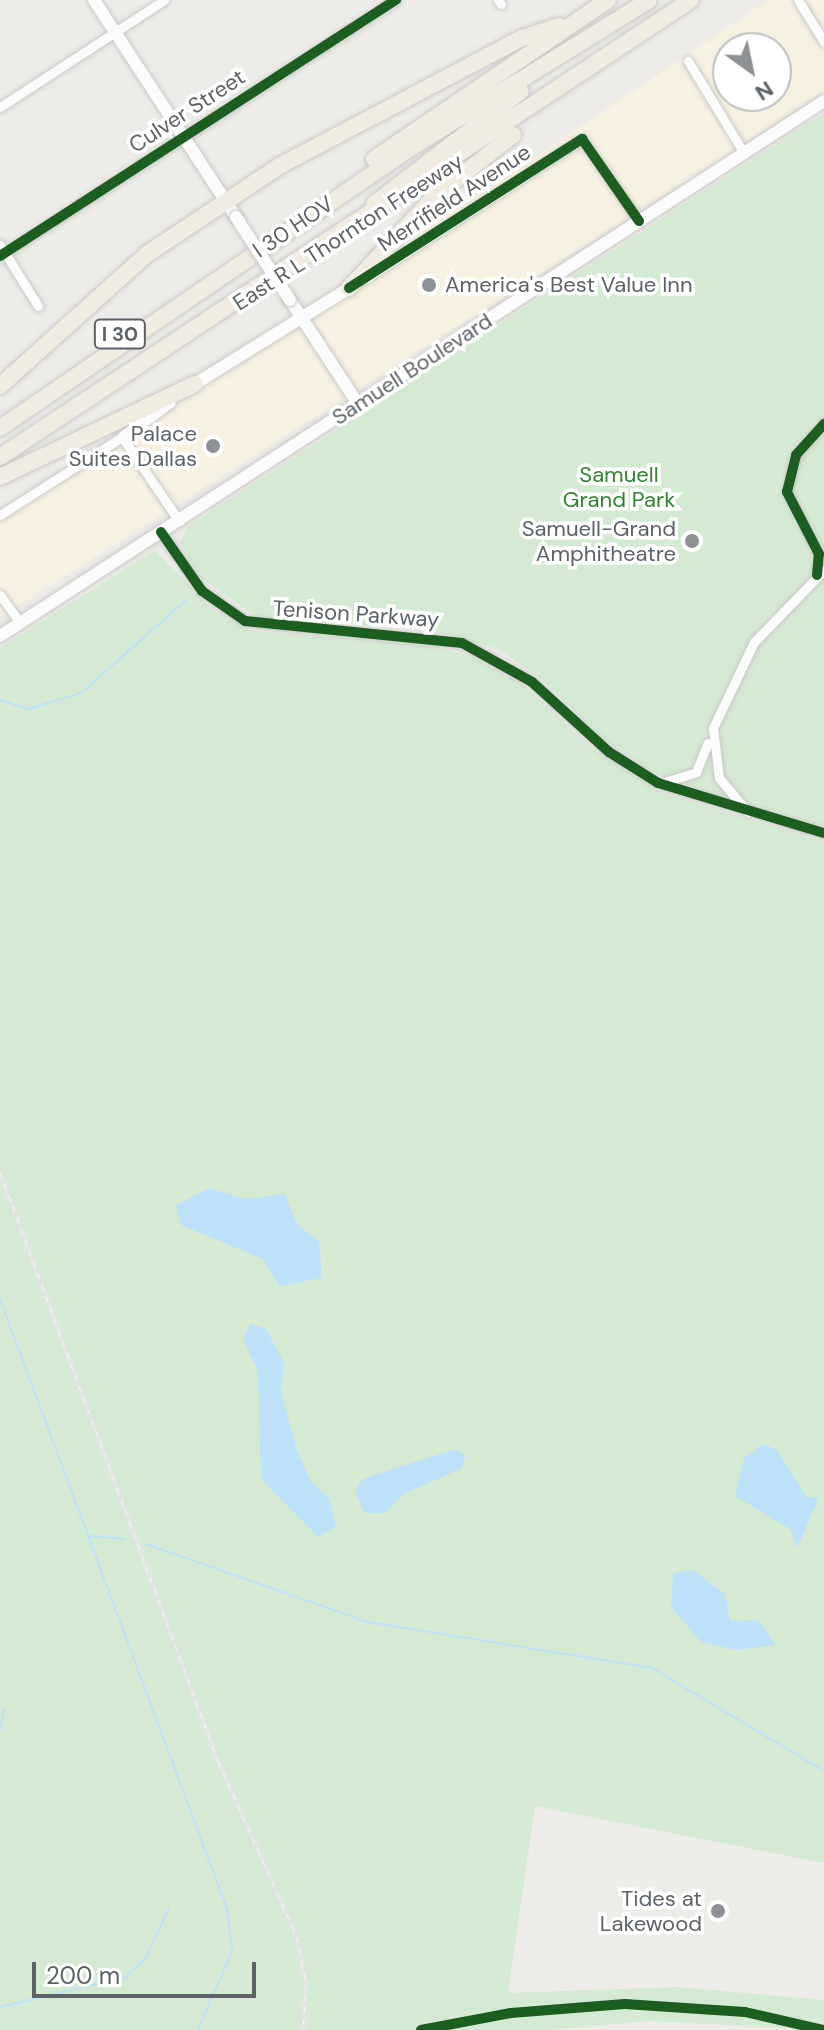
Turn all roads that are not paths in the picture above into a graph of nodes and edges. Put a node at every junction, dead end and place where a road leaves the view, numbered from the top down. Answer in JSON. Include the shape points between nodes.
{"nodes":[{"id":1,"x":94,"y":0,"type":"edge"},
{"id":2,"x":164,"y":0,"type":"edge"},
{"id":3,"x":396,"y":0,"type":"edge"},
{"id":4,"x":608,"y":0,"type":"edge"},
{"id":5,"x":641,"y":0,"type":"edge"},
{"id":6,"x":649,"y":0,"type":"edge"},
{"id":7,"x":691,"y":0,"type":"edge"},
{"id":8,"x":798,"y":0,"type":"edge"},
{"id":9,"x":577,"y":21,"type":"junction"},
{"id":10,"x":115,"y":32,"type":"junction"},
{"id":11,"x":593,"y":36,"type":"junction"},
{"id":12,"x":824,"y":42,"type":"edge"},
{"id":13,"x":688,"y":61,"type":"dead end"},
{"id":14,"x":824,"y":101,"type":"edge"},
{"id":15,"x":541,"y":104,"type":"junction"},
{"id":16,"x":0,"y":107,"type":"edge"},
{"id":17,"x":184,"y":137,"type":"junction"},
{"id":18,"x":744,"y":153,"type":"junction"},
{"id":19,"x":349,"y":176,"type":"junction"},
{"id":20,"x":225,"y":201,"type":"junction"},
{"id":21,"x":639,"y":221,"type":"junction"},
{"id":22,"x":2,"y":251,"type":"edge"},
{"id":23,"x":285,"y":274,"type":"junction"},
{"id":24,"x":349,"y":288,"type":"junction"},
{"id":25,"x":38,"y":306,"type":"dead end"},
{"id":26,"x":302,"y":319,"type":"junction"},
{"id":27,"x":195,"y":384,"type":"junction"},
{"id":28,"x":0,"y":386,"type":"edge"},
{"id":29,"x":358,"y":404,"type":"junction"},
{"id":30,"x":0,"y":417,"type":"edge"},
{"id":31,"x":824,"y":424,"type":"edge"},
{"id":32,"x":0,"y":428,"type":"edge"},
{"id":33,"x":122,"y":437,"type":"junction"},
{"id":34,"x":0,"y":457,"type":"edge"},
{"id":35,"x":0,"y":477,"type":"edge"},
{"id":36,"x":0,"y":515,"type":"edge"},
{"id":37,"x":179,"y":521,"type":"junction"},
{"id":38,"x":161,"y":532,"type":"junction"},
{"id":39,"x":820,"y":546,"type":"edge"},
{"id":40,"x":821,"y":572,"type":"edge"},
{"id":41,"x":0,"y":595,"type":"edge"},
{"id":42,"x":20,"y":623,"type":"junction"},
{"id":43,"x":0,"y":636,"type":"edge"},
{"id":44,"x":713,"y":728,"type":"junction"},
{"id":45,"x":658,"y":783,"type":"junction"},
{"id":46,"x":750,"y":814,"type":"junction"},
{"id":47,"x":824,"y":833,"type":"edge"}],
"edges":[{"from":1,"to":10,"type":"main road"},
{"from":2,"to":10,"type":"street"},
{"from":3,"to":17,"type":"street","name":"Culver Street"},
{"from":4,"to":9,"type":"highway","name":"East R L Thornton Freeway","number":"I 30"},
{"from":5,"to":11,"type":"highway","name":"I 30 HOV"},
{"from":6,"to":11,"type":"highway","name":"I 30 HOV"},
{"from":7,"to":15,"type":"highway","name":"East R L Thornton Freeway","number":"I 30"},
{"from":8,"to":12,"type":"street"},
{"from":9,"to":19,"type":"highway","name":"East R L Thornton Freeway","number":"I 30"},
{"from":9,"to":20,"type":"highway","via":[[522,38],[378,111]]},
{"from":10,"to":16,"type":"street"},
{"from":10,"to":17,"type":"main road"},
{"from":11,"to":19,"type":"highway"},
{"from":11,"to":23,"type":"highway"},
{"from":11,"to":32,"type":"highway","name":"I 30 HOV","via":[[409,149]]},
{"from":13,"to":18,"type":"street"},
{"from":14,"to":18,"type":"main road","name":"Samuell Boulevard"},
{"from":15,"to":23,"type":"highway","name":"East R L Thornton Freeway","number":"I 30"},
{"from":15,"to":24,"type":"highway","via":[[435,196]]},
{"from":17,"to":20,"type":"main road"},
{"from":17,"to":22,"type":"street","name":"Culver Street"},
{"from":18,"to":21,"type":"main road","name":"Samuell Boulevard"},
{"from":19,"to":30,"type":"highway","name":"East R L Thornton Freeway","number":"I 30"},
{"from":20,"to":26,"type":"main road","bridge":true},
{"from":20,"to":28,"type":"highway","via":[[147,254]]},
{"from":21,"to":24,"type":"street","name":"Merrifield Avenue","via":[[589,141],[580,140]]},
{"from":21,"to":29,"type":"main road","name":"Samuell Boulevard"},
{"from":22,"to":25,"type":"street"},
{"from":23,"to":34,"type":"highway","name":"East R L Thornton Freeway","number":"I 30"},
{"from":24,"to":26,"type":"main road","name":"Merrifield Avenue"},
{"from":26,"to":27,"type":"main road","name":"Merrifield Avenue"},
{"from":26,"to":29,"type":"main road"},
{"from":27,"to":33,"type":"street","name":"Merrifield Avenue"},
{"from":27,"to":35,"type":"highway"},
{"from":29,"to":37,"type":"main road","name":"Samuell Boulevard"},
{"from":31,"to":39,"type":"street","via":[[796,455],[787,492]]},
{"from":33,"to":36,"type":"street","name":"Merrifield Avenue"},
{"from":33,"to":37,"type":"street"},
{"from":37,"to":38,"type":"main road","name":"Samuell Boulevard"},
{"from":38,"to":42,"type":"main road","name":"Samuell Boulevard"},
{"from":38,"to":45,"type":"street","name":"Tenison Parkway","via":[[202,591],[245,621],[462,643],[532,682],[609,752]]},
{"from":39,"to":40,"type":"street"},
{"from":40,"to":44,"type":"street","via":[[754,642]]},
{"from":41,"to":42,"type":"street"},
{"from":42,"to":43,"type":"main road","name":"Samuell Boulevard"},
{"from":44,"to":45,"type":"street","via":[[696,772]]},
{"from":44,"to":46,"type":"street","via":[[719,778]]},
{"from":45,"to":46,"type":"street","name":"Tenison Parkway"},
{"from":46,"to":47,"type":"street","name":"Tenison Parkway"}]}
